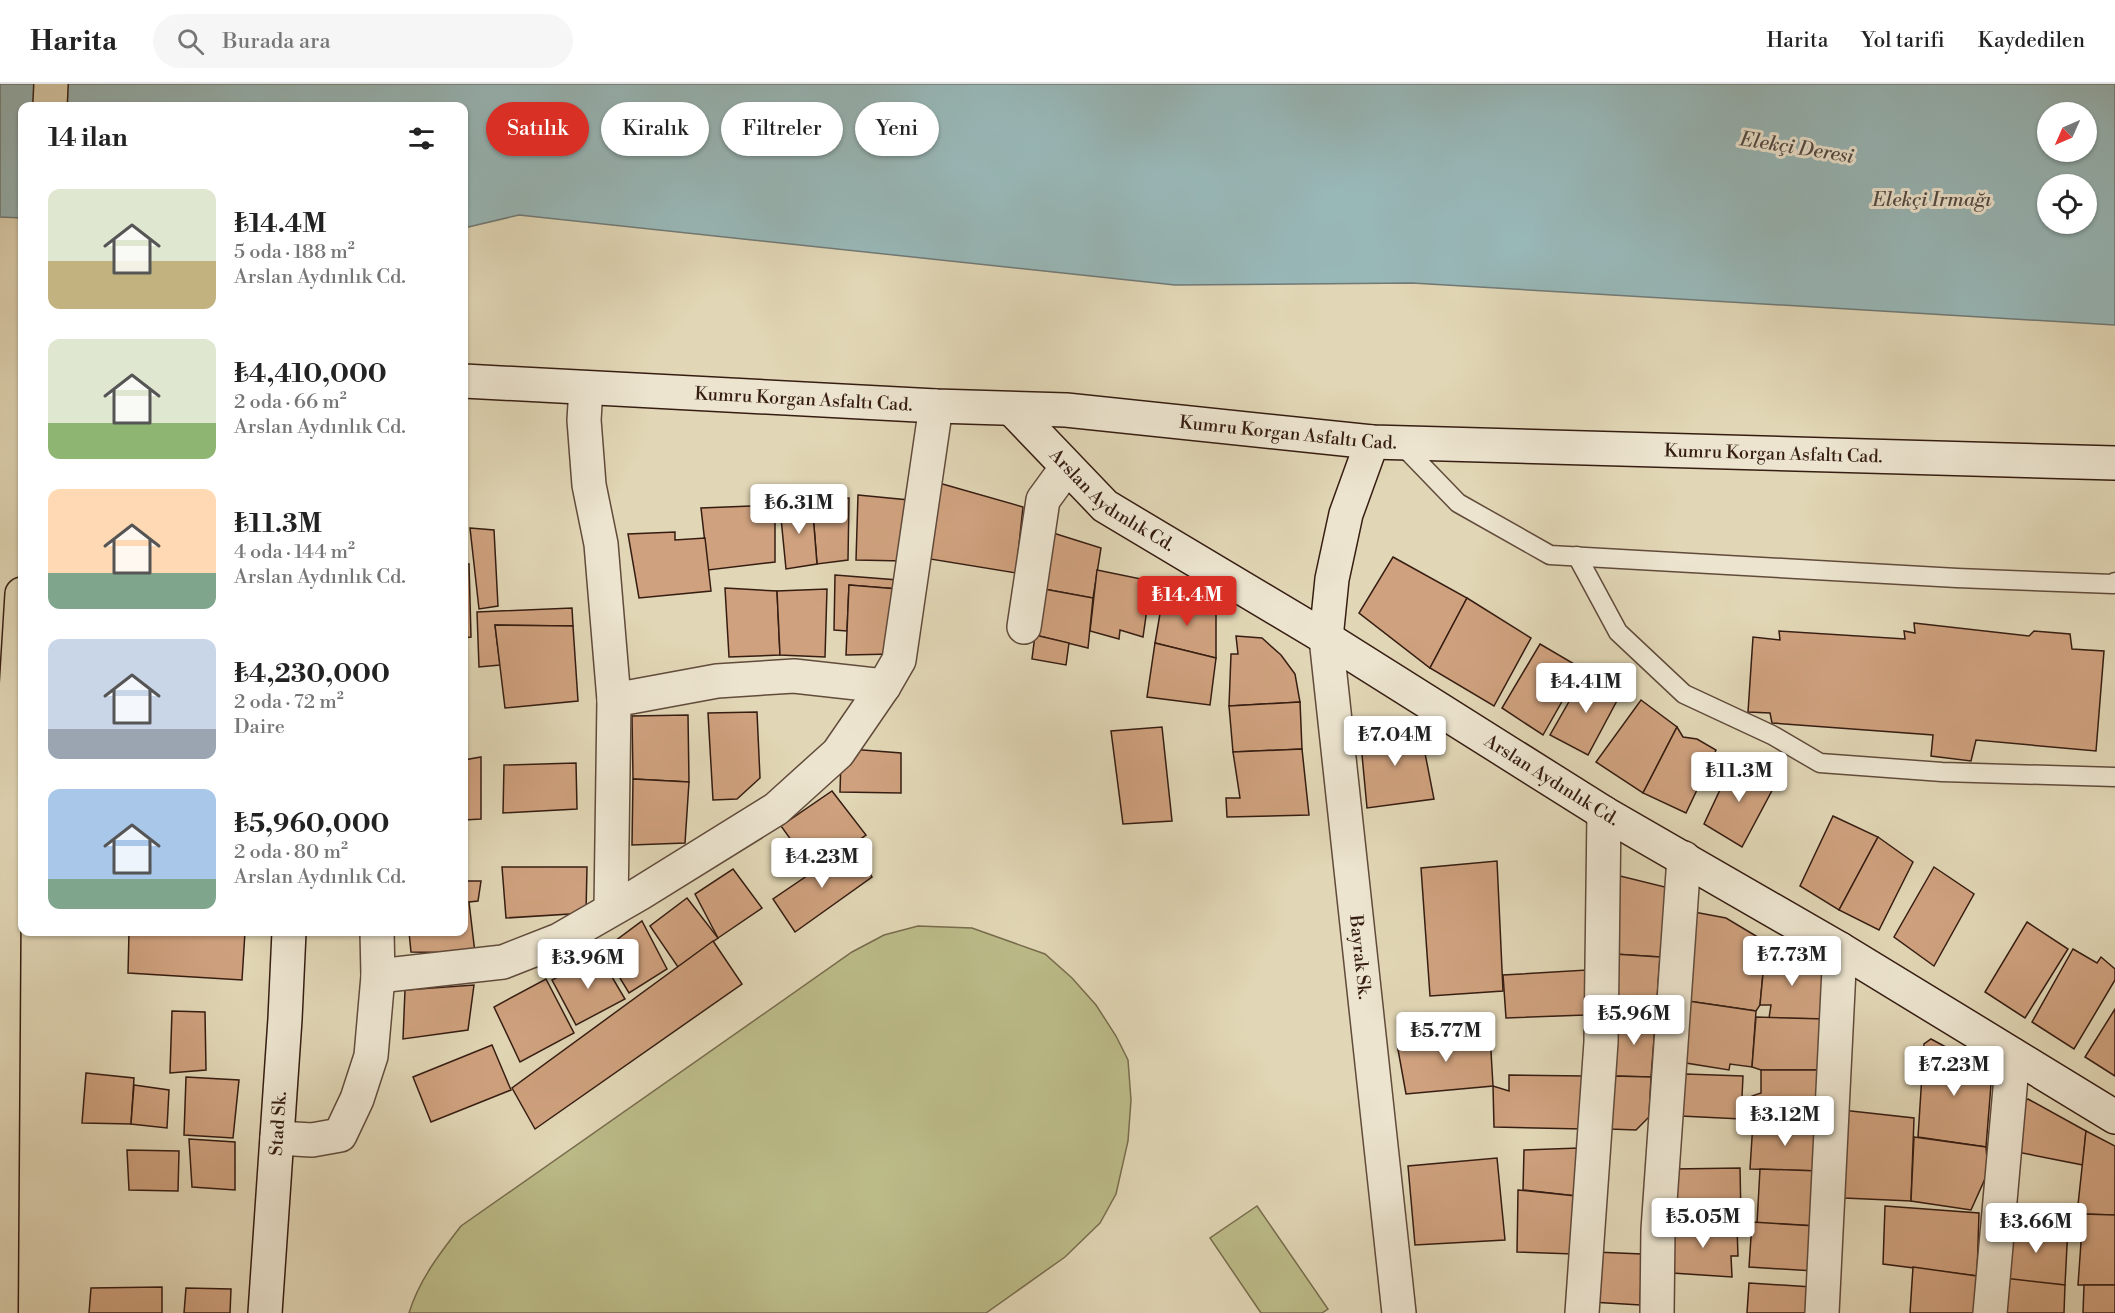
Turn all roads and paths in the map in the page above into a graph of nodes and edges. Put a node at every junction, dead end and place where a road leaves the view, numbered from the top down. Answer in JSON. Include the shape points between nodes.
{"nodes":[{"id":1,"x":51,"y":84,"type":"edge"},
{"id":2,"x":50,"y":102,"type":"edge"},
{"id":3,"x":468,"y":382,"type":"edge"},
{"id":4,"x":586,"y":388,"type":"junction"},
{"id":5,"x":936,"y":406,"type":"junction"},
{"id":6,"x":1013,"y":410,"type":"junction"},
{"id":7,"x":1386,"y":442,"type":"junction"},
{"id":8,"x":2115,"y":463,"type":"edge"},
{"id":9,"x":1067,"y":467,"type":"junction"},
{"id":10,"x":1577,"y":556,"type":"junction"},
{"id":11,"x":2115,"y":582,"type":"edge"},
{"id":12,"x":1024,"y":627,"type":"dead end"},
{"id":13,"x":1326,"y":638,"type":"junction"},
{"id":14,"x":18,"y":659,"type":"edge"},
{"id":15,"x":884,"y":686,"type":"junction"},
{"id":16,"x":614,"y":700,"type":"junction"},
{"id":17,"x":2115,"y":777,"type":"edge"},
{"id":18,"x":1604,"y":813,"type":"junction"},
{"id":19,"x":1684,"y":858,"type":"junction"},
{"id":20,"x":611,"y":909,"type":"junction"},
{"id":21,"x":289,"y":936,"type":"edge"},
{"id":22,"x":377,"y":936,"type":"edge"},
{"id":23,"x":1840,"y":949,"type":"junction"},
{"id":24,"x":378,"y":976,"type":"junction"},
{"id":25,"x":2013,"y":1055,"type":"junction"},
{"id":26,"x":2115,"y":1117,"type":"edge"},
{"id":27,"x":277,"y":1138,"type":"junction"},
{"id":28,"x":1,"y":1313,"type":"edge"},
{"id":29,"x":265,"y":1313,"type":"edge"},
{"id":30,"x":1399,"y":1313,"type":"edge"},
{"id":31,"x":1582,"y":1313,"type":"edge"},
{"id":32,"x":1657,"y":1313,"type":"edge"},
{"id":33,"x":1822,"y":1313,"type":"edge"},
{"id":34,"x":1990,"y":1313,"type":"edge"}],
"edges":[{"from":1,"to":2,"type":"highway"},
{"from":3,"to":4,"type":"street","name":"Kumru Korgan Asfaltı Cad."},
{"from":4,"to":5,"type":"street","name":"Kumru Korgan Asfaltı Cad."},
{"from":4,"to":16,"type":"street","via":[[589,485],[601,544]]},
{"from":5,"to":6,"type":"street","name":"Kumru Korgan Asfaltı Cad."},
{"from":5,"to":15,"type":"street","via":[[899,660]]},
{"from":6,"to":7,"type":"street","name":"Kumru Korgan Asfaltı Cad.","via":[[1066,410]]},
{"from":6,"to":9,"type":"street","name":"Arslan Aydınlık Cd."},
{"from":7,"to":8,"type":"street","name":"Kumru Korgan Asfaltı Cad."},
{"from":7,"to":10,"type":"lane","via":[[1458,503],[1550,555]]},
{"from":7,"to":13,"type":"street","name":"Bayrak Sk.","via":[[1346,514],[1332,579]]},
{"from":9,"to":12,"type":"street","via":[[1043,500]]},
{"from":9,"to":13,"type":"street","name":"Arslan Aydınlık Cd.","via":[[1105,506]]},
{"from":10,"to":11,"type":"lane","via":[[1957,578]]},
{"from":10,"to":17,"type":"lane","via":[[1618,632],[1684,694],[1821,763],[1942,772]]},
{"from":13,"to":18,"type":"street","name":"Arslan Aydınlık Cd."},
{"from":13,"to":30,"type":"street","name":"Bayrak Sk."},
{"from":14,"to":28,"type":"highway","via":[[4,888]]},
{"from":15,"to":16,"type":"street","via":[[794,676],[717,681]]},
{"from":15,"to":20,"type":"street","via":[[838,753],[776,809]]},
{"from":16,"to":20,"type":"street"},
{"from":18,"to":19,"type":"street","name":"Arslan Aydınlık Cd."},
{"from":18,"to":31,"type":"street","via":[[1601,1042]]},
{"from":19,"to":23,"type":"street","name":"Arslan Aydınlık Cd."},
{"from":19,"to":32,"type":"street","via":[[1658,1230]]},
{"from":20,"to":24,"type":"street","via":[[559,940],[503,962]]},
{"from":21,"to":27,"type":"street","name":"Stad Sk."},
{"from":22,"to":24,"type":"street"},
{"from":23,"to":25,"type":"street","name":"Arslan Aydınlık Cd."},
{"from":23,"to":33,"type":"street"},
{"from":24,"to":27,"type":"street","via":[[371,1056],[340,1135],[312,1140]]},
{"from":25,"to":26,"type":"street","name":"Arslan Aydınlık Cd."},
{"from":25,"to":34,"type":"street"},
{"from":27,"to":29,"type":"street","name":"Stad Sk."}]}
